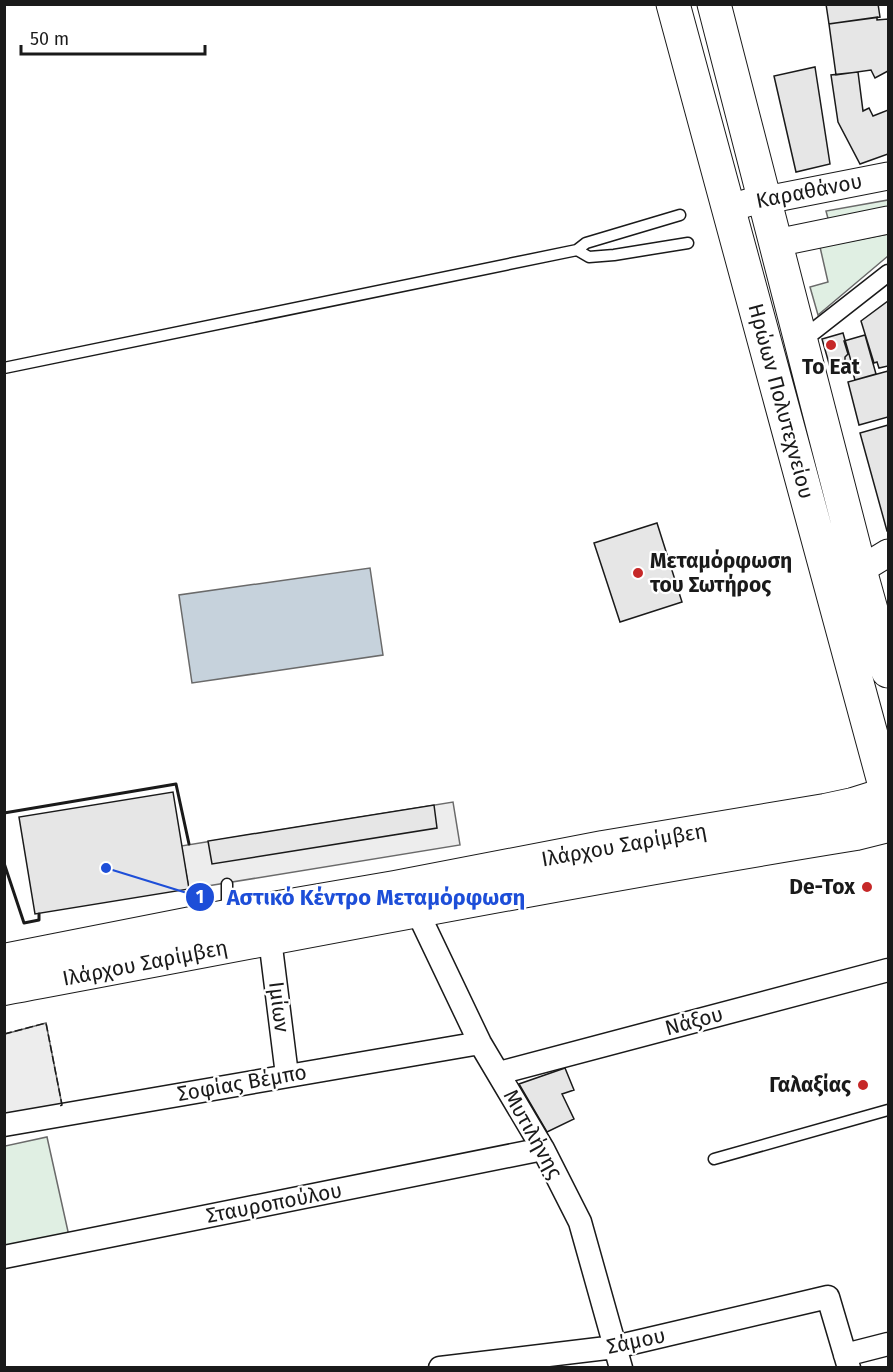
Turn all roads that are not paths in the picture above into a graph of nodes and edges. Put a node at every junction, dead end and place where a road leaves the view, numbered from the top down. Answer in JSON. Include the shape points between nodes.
{"nodes":[{"id":1,"x":674,"y":4,"type":"edge"},
{"id":2,"x":714,"y":4,"type":"edge"},
{"id":3,"x":888,"y":176,"type":"edge"},
{"id":4,"x":765,"y":198,"type":"junction"},
{"id":5,"x":729,"y":208,"type":"junction"},
{"id":6,"x":680,"y":215,"type":"dead end"},
{"id":7,"x":888,"y":220,"type":"edge"},
{"id":8,"x":688,"y":243,"type":"dead end"},
{"id":9,"x":776,"y":243,"type":"junction"},
{"id":10,"x":578,"y":250,"type":"junction"},
{"id":11,"x":888,"y":273,"type":"edge"},
{"id":12,"x":801,"y":337,"type":"junction"},
{"id":13,"x":4,"y":368,"type":"edge"},
{"id":14,"x":888,"y":553,"type":"edge"},
{"id":15,"x":860,"y":570,"type":"junction"},
{"id":16,"x":888,"y":671,"type":"edge"},
{"id":17,"x":888,"y":794,"type":"edge"},
{"id":18,"x":888,"y":826,"type":"edge"},
{"id":19,"x":227,"y":884,"type":"dead end"},
{"id":20,"x":417,"y":912,"type":"junction"},
{"id":21,"x":227,"y":916,"type":"junction"},
{"id":22,"x":270,"y":939,"type":"junction"},
{"id":23,"x":4,"y":960,"type":"edge"},
{"id":24,"x":888,"y":970,"type":"edge"},
{"id":25,"x":4,"y":989,"type":"edge"},
{"id":26,"x":480,"y":1043,"type":"junction"},
{"id":27,"x":499,"y":1073,"type":"junction"},
{"id":28,"x":287,"y":1075,"type":"junction"},
{"id":29,"x":888,"y":1110,"type":"edge"},
{"id":30,"x":4,"y":1125,"type":"edge"},
{"id":31,"x":543,"y":1149,"type":"junction"},
{"id":32,"x":714,"y":1159,"type":"dead end"},
{"id":33,"x":4,"y":1257,"type":"edge"},
{"id":34,"x":888,"y":1344,"type":"edge"},
{"id":35,"x":618,"y":1358,"type":"edge"},
{"id":36,"x":847,"y":1361,"type":"edge"},
{"id":37,"x":440,"y":1368,"type":"edge"}],
"edges":[{"from":1,"to":5,"type":"main road","name":"Ηρώων Πολυτεχνείου"},
{"from":2,"to":4,"type":"main road","name":"Ηρώων Πολυτεχνείου"},
{"from":3,"to":4,"type":"street","name":"Καραθάνου"},
{"from":4,"to":5,"type":"street","name":"Καραθάνου"},
{"from":4,"to":9,"type":"main road","name":"Ηρώων Πολυτεχνείου"},
{"from":5,"to":17,"type":"main road","name":"Ηρώων Πολυτεχνείου"},
{"from":6,"to":10,"type":"lane","via":[[586,243]]},
{"from":7,"to":9,"type":"street","name":"Καραθάνου"},
{"from":8,"to":10,"type":"lane","via":[[589,257]]},
{"from":9,"to":12,"type":"main road","name":"Ηρώων Πολυτεχνείου"},
{"from":10,"to":13,"type":"lane"},
{"from":11,"to":12,"type":"street"},
{"from":12,"to":15,"type":"main road","name":"Ηρώων Πολυτεχνείου"},
{"from":14,"to":15,"type":"street"},
{"from":15,"to":16,"type":"main road","name":"Ηρώων Πολυτεχνείου"},
{"from":17,"to":21,"type":"main road","name":"Ιλάρχου Σαρίμβεη","via":[[825,810]]},
{"from":18,"to":20,"type":"main road","name":"Ιλάρχου Σαρίμβεη"},
{"from":19,"to":21,"type":"lane"},
{"from":20,"to":22,"type":"main road","name":"Ιλάρχου Σαρίμβεη"},
{"from":20,"to":26,"type":"street","name":"Μυτιλήνης"},
{"from":21,"to":23,"type":"main road","name":"Ιλάρχου Σαρίμβεη"},
{"from":22,"to":25,"type":"main road","name":"Ιλάρχου Σαρίμβεη"},
{"from":22,"to":28,"type":"street","name":"Ιμίων"},
{"from":24,"to":27,"type":"street","name":"Νάξου"},
{"from":26,"to":27,"type":"street","name":"Μυτιλήνης"},
{"from":26,"to":28,"type":"street","name":"Σοφίας Βέμπο"},
{"from":27,"to":31,"type":"street","name":"Μυτιλήνης"},
{"from":28,"to":30,"type":"street","name":"Σοφίας Βέμπο"},
{"from":29,"to":32,"type":"lane"},
{"from":31,"to":33,"type":"street","name":"Σταυροπούλου"},
{"from":31,"to":35,"type":"street","name":"Μυτιλήνης","via":[[580,1222]]},
{"from":34,"to":36,"type":"street"},
{"from":35,"to":36,"type":"street","name":"Σάμου","via":[[828,1297]]},
{"from":35,"to":37,"type":"street","name":"Σάμου"}]}
